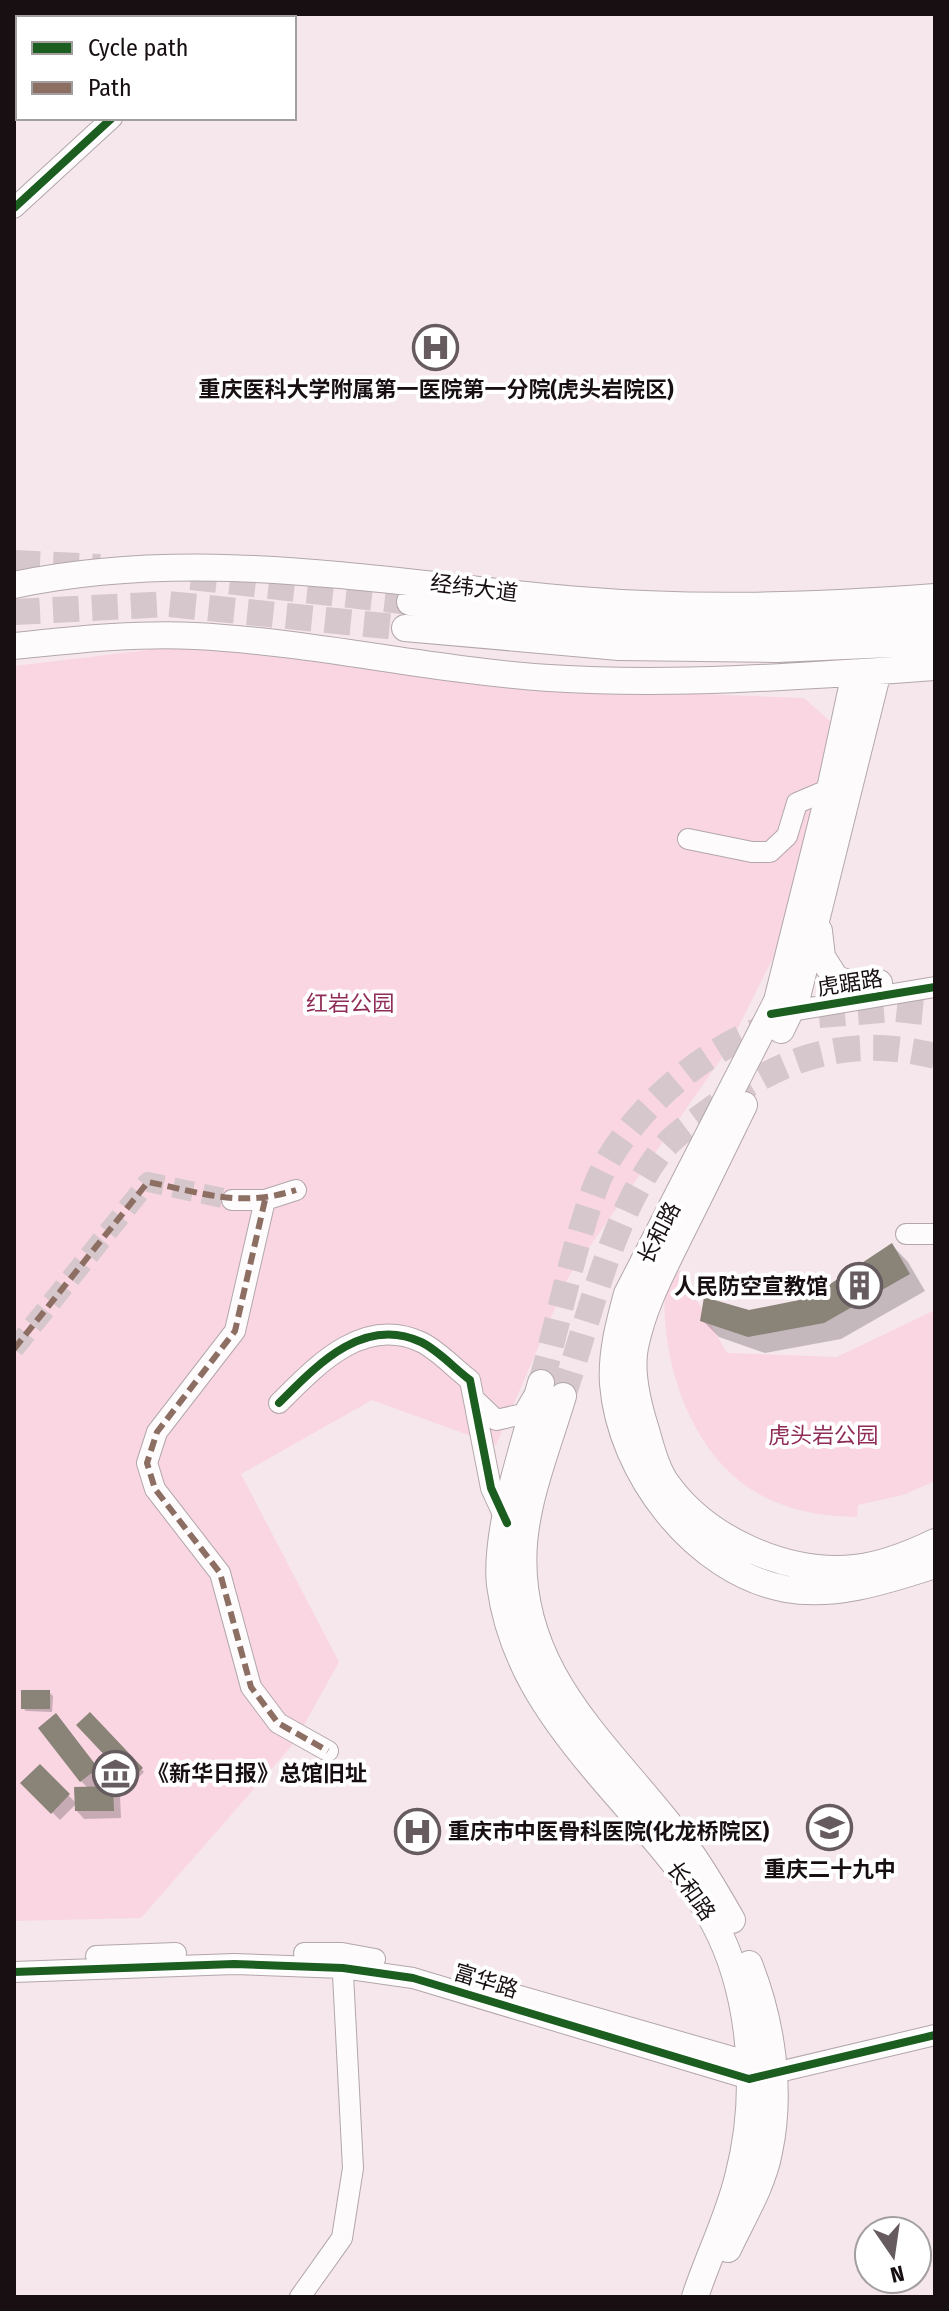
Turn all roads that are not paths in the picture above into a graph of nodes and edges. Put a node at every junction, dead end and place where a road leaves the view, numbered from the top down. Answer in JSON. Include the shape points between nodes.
{"nodes":[{"id":1,"x":110,"y":120,"type":"edge"},
{"id":2,"x":14,"y":208,"type":"edge"},
{"id":3,"x":14,"y":585,"type":"edge"},
{"id":4,"x":935,"y":597,"type":"edge"},
{"id":5,"x":935,"y":620,"type":"edge"},
{"id":6,"x":935,"y":642,"type":"edge"},
{"id":7,"x":14,"y":646,"type":"edge"},
{"id":8,"x":935,"y":667,"type":"edge"},
{"id":9,"x":867,"y":672,"type":"junction"},
{"id":10,"x":830,"y":789,"type":"junction"},
{"id":11,"x":688,"y":839,"type":"dead end"},
{"id":12,"x":822,"y":902,"type":"junction"},
{"id":13,"x":935,"y":974,"type":"edge"},
{"id":14,"x":879,"y":983,"type":"junction"},
{"id":15,"x":935,"y":987,"type":"edge"},
{"id":16,"x":784,"y":1006,"type":"junction"},
{"id":17,"x":296,"y":1190,"type":"dead end"},
{"id":18,"x":232,"y":1200,"type":"tunnel mouth"},
{"id":19,"x":265,"y":1200,"type":"junction"},
{"id":20,"x":906,"y":1234,"type":"dead end"},
{"id":21,"x":935,"y":1234,"type":"edge"},
{"id":22,"x":552,"y":1390,"type":"junction"},
{"id":23,"x":474,"y":1399,"type":"junction"},
{"id":24,"x":279,"y":1403,"type":"dead end"},
{"id":25,"x":507,"y":1523,"type":"junction"},
{"id":26,"x":935,"y":1542,"type":"edge"},
{"id":27,"x":935,"y":1565,"type":"edge"},
{"id":28,"x":328,"y":1751,"type":"dead end"},
{"id":29,"x":14,"y":1960,"type":"edge"},
{"id":30,"x":342,"y":1961,"type":"junction"},
{"id":31,"x":14,"y":1972,"type":"edge"},
{"id":32,"x":935,"y":2035,"type":"edge"},
{"id":33,"x":748,"y":2069,"type":"junction"},
{"id":34,"x":775,"y":2071,"type":"junction"},
{"id":35,"x":300,"y":2297,"type":"edge"},
{"id":36,"x":695,"y":2297,"type":"edge"},
{"id":37,"x":710,"y":2297,"type":"edge"}],
"edges":[{"from":1,"to":2,"type":"street"},
{"from":3,"to":4,"type":"main road","name":"经纬大道","via":[[103,571],[264,567],[578,600],[698,606]]},
{"from":5,"to":6,"type":"main road","via":[[689,629],[408,615],[619,647],[777,649]]},
{"from":7,"to":9,"type":"main road","via":[[181,636],[550,678],[652,681]]},
{"from":8,"to":9,"type":"main road"},
{"from":9,"to":10,"type":"main road","name":"长和路"},
{"from":9,"to":12,"type":"main road","name":"长和路"},
{"from":10,"to":11,"type":"street","via":[[797,803],[787,836],[770,852]]},
{"from":10,"to":16,"type":"main road","name":"长和路"},
{"from":12,"to":14,"type":"main road","via":[[819,939],[830,973],[843,983]]},
{"from":12,"to":16,"type":"main road","name":"长和路"},
{"from":13,"to":14,"type":"street","name":"虎踞路"},
{"from":14,"to":16,"type":"street","name":"虎踞路"},
{"from":15,"to":16,"type":"street","name":"虎踞路"},
{"from":16,"to":26,"type":"main road","name":"长和路","via":[[647,1302],[634,1350],[643,1420],[664,1480],[692,1512],[754,1550],[791,1564],[857,1568],[900,1558]]},
{"from":16,"to":27,"type":"main road","name":"长和路","via":[[627,1294],[614,1344],[619,1423],[651,1492],[709,1552],[741,1571],[786,1589],[831,1590],[868,1586]]},
{"from":17,"to":19,"type":"street"},
{"from":18,"to":19,"type":"street"},
{"from":19,"to":28,"type":"street","via":[[235,1331],[157,1432],[147,1463],[155,1489],[220,1573],[251,1687],[278,1723]]},
{"from":20,"to":21,"type":"street"},
{"from":22,"to":23,"type":"street","via":[[511,1419],[496,1420]]},
{"from":22,"to":25,"type":"main road","name":"长和路"},
{"from":22,"to":34,"type":"main road","name":"长和路","via":[[524,1540],[523,1585],[536,1643],[572,1709],[670,1825],[720,1899],[756,1982]]},
{"from":23,"to":24,"type":"street","via":[[470,1380],[424,1343],[400,1333],[368,1336],[326,1356]]},
{"from":23,"to":25,"type":"street","via":[[491,1488]]},
{"from":25,"to":33,"type":"main road","name":"长和路","via":[[500,1581],[526,1674],[556,1723],[693,1889],[715,1925],[740,1988]]},
{"from":29,"to":30,"type":"street","name":"富华路","via":[[141,1953]]},
{"from":30,"to":31,"type":"street","name":"富华路"},
{"from":30,"to":33,"type":"street","name":"富华路","via":[[414,1966]]},
{"from":30,"to":35,"type":"street","via":[[353,2168],[342,2238]]},
{"from":32,"to":34,"type":"street"},
{"from":33,"to":34,"type":"street","name":"富华路"},
{"from":33,"to":36,"type":"main road","name":"长和路","via":[[746,2137],[738,2179]]},
{"from":34,"to":37,"type":"main road","name":"长和路","via":[[769,2155]]}]}
